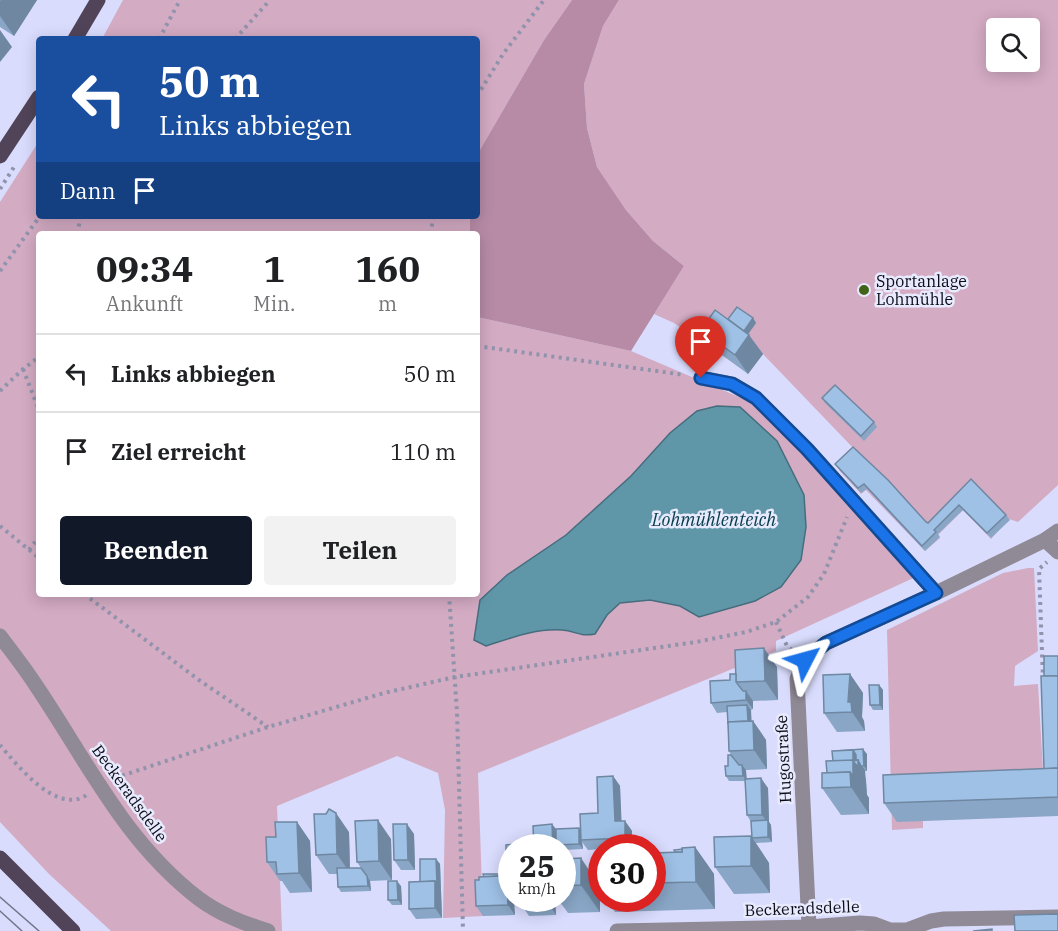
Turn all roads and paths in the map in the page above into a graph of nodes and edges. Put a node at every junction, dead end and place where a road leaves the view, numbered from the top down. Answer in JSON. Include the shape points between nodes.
{"nodes":[{"id":1,"x":98,"y":0,"type":"edge"},
{"id":2,"x":180,"y":0,"type":"edge"},
{"id":3,"x":270,"y":0,"type":"edge"},
{"id":4,"x":544,"y":0,"type":"edge"},
{"id":5,"x":77,"y":36,"type":"edge"},
{"id":6,"x":161,"y":36,"type":"edge"},
{"id":7,"x":238,"y":36,"type":"edge"},
{"id":8,"x":480,"y":91,"type":"edge"},
{"id":9,"x":36,"y":102,"type":"edge"},
{"id":10,"x":0,"y":156,"type":"edge"},
{"id":11,"x":38,"y":219,"type":"edge"},
{"id":12,"x":0,"y":271,"type":"edge"},
{"id":13,"x":480,"y":346,"type":"edge"},
{"id":14,"x":36,"y":359,"type":"edge"},
{"id":15,"x":22,"y":369,"type":"junction"},
{"id":16,"x":701,"y":378,"type":"joint"},
{"id":17,"x":0,"y":391,"type":"edge"},
{"id":18,"x":36,"y":403,"type":"edge"},
{"id":19,"x":852,"y":502,"type":"junction"},
{"id":20,"x":0,"y":526,"type":"edge"},
{"id":21,"x":1051,"y":535,"type":"edge"},
{"id":22,"x":36,"y":541,"type":"edge"},
{"id":23,"x":29,"y":550,"type":"junction"},
{"id":24,"x":1058,"y":552,"type":"edge"},
{"id":25,"x":36,"y":556,"type":"edge"},
{"id":26,"x":936,"y":593,"type":"junction"},
{"id":27,"x":88,"y":597,"type":"edge"},
{"id":28,"x":449,"y":597,"type":"edge"},
{"id":29,"x":776,"y":622,"type":"junction"},
{"id":30,"x":0,"y":636,"type":"edge"},
{"id":31,"x":805,"y":660,"type":"junction"},
{"id":32,"x":455,"y":677,"type":"junction"},
{"id":33,"x":1043,"y":688,"type":"edge"},
{"id":34,"x":268,"y":727,"type":"junction"},
{"id":35,"x":0,"y":745,"type":"edge"},
{"id":36,"x":98,"y":786,"type":"junction"},
{"id":37,"x":0,"y":858,"type":"edge"},
{"id":38,"x":1058,"y":917,"type":"edge"},
{"id":39,"x":810,"y":927,"type":"junction"},
{"id":40,"x":694,"y":930,"type":"edge"},
{"id":41,"x":74,"y":931,"type":"edge"},
{"id":42,"x":268,"y":931,"type":"edge"},
{"id":43,"x":463,"y":931,"type":"edge"},
{"id":44,"x":617,"y":931,"type":"edge"},
{"id":45,"x":907,"y":931,"type":"edge"}],
"edges":[{"from":1,"to":5,"type":"main road"},
{"from":2,"to":6,"type":"path"},
{"from":3,"to":7,"type":"path"},
{"from":4,"to":8,"type":"path"},
{"from":9,"to":10,"type":"main road"},
{"from":11,"to":12,"type":"path"},
{"from":13,"to":16,"type":"path"},
{"from":14,"to":15,"type":"path"},
{"from":15,"to":17,"type":"path"},
{"from":15,"to":18,"type":"path"},
{"from":16,"to":19,"type":"street","via":[[732,384],[756,398]]},
{"from":19,"to":26,"type":"street"},
{"from":19,"to":29,"type":"path","via":[[824,574],[808,597]]},
{"from":20,"to":23,"type":"path"},
{"from":21,"to":24,"type":"street"},
{"from":21,"to":26,"type":"street"},
{"from":22,"to":23,"type":"path"},
{"from":23,"to":25,"type":"path"},
{"from":24,"to":33,"type":"path","via":[[1039,569]]},
{"from":26,"to":31,"type":"street","via":[[826,643]]},
{"from":27,"to":34,"type":"path"},
{"from":28,"to":32,"type":"path"},
{"from":29,"to":31,"type":"path","via":[[787,646]]},
{"from":29,"to":32,"type":"path","via":[[696,642]]},
{"from":30,"to":36,"type":"street","name":"Beckeradsdelle","via":[[36,685]]},
{"from":31,"to":39,"type":"street","name":"Hugostraße","via":[[797,679]]},
{"from":32,"to":34,"type":"path"},
{"from":32,"to":43,"type":"path"},
{"from":34,"to":36,"type":"path"},
{"from":35,"to":36,"type":"path","via":[[40,788],[59,797],[82,798]]},
{"from":36,"to":42,"type":"street","name":"Beckeradsdelle","via":[[159,863],[199,898],[237,921]]},
{"from":37,"to":41,"type":"main road"},
{"from":38,"to":45,"type":"street","name":"Beckeradsdelle","via":[[944,919]]},
{"from":39,"to":40,"type":"street","name":"Beckeradsdelle"},
{"from":39,"to":45,"type":"street","name":"Beckeradsdelle","via":[[860,923]]},
{"from":40,"to":44,"type":"street","name":"Beckeradsdelle"}]}
